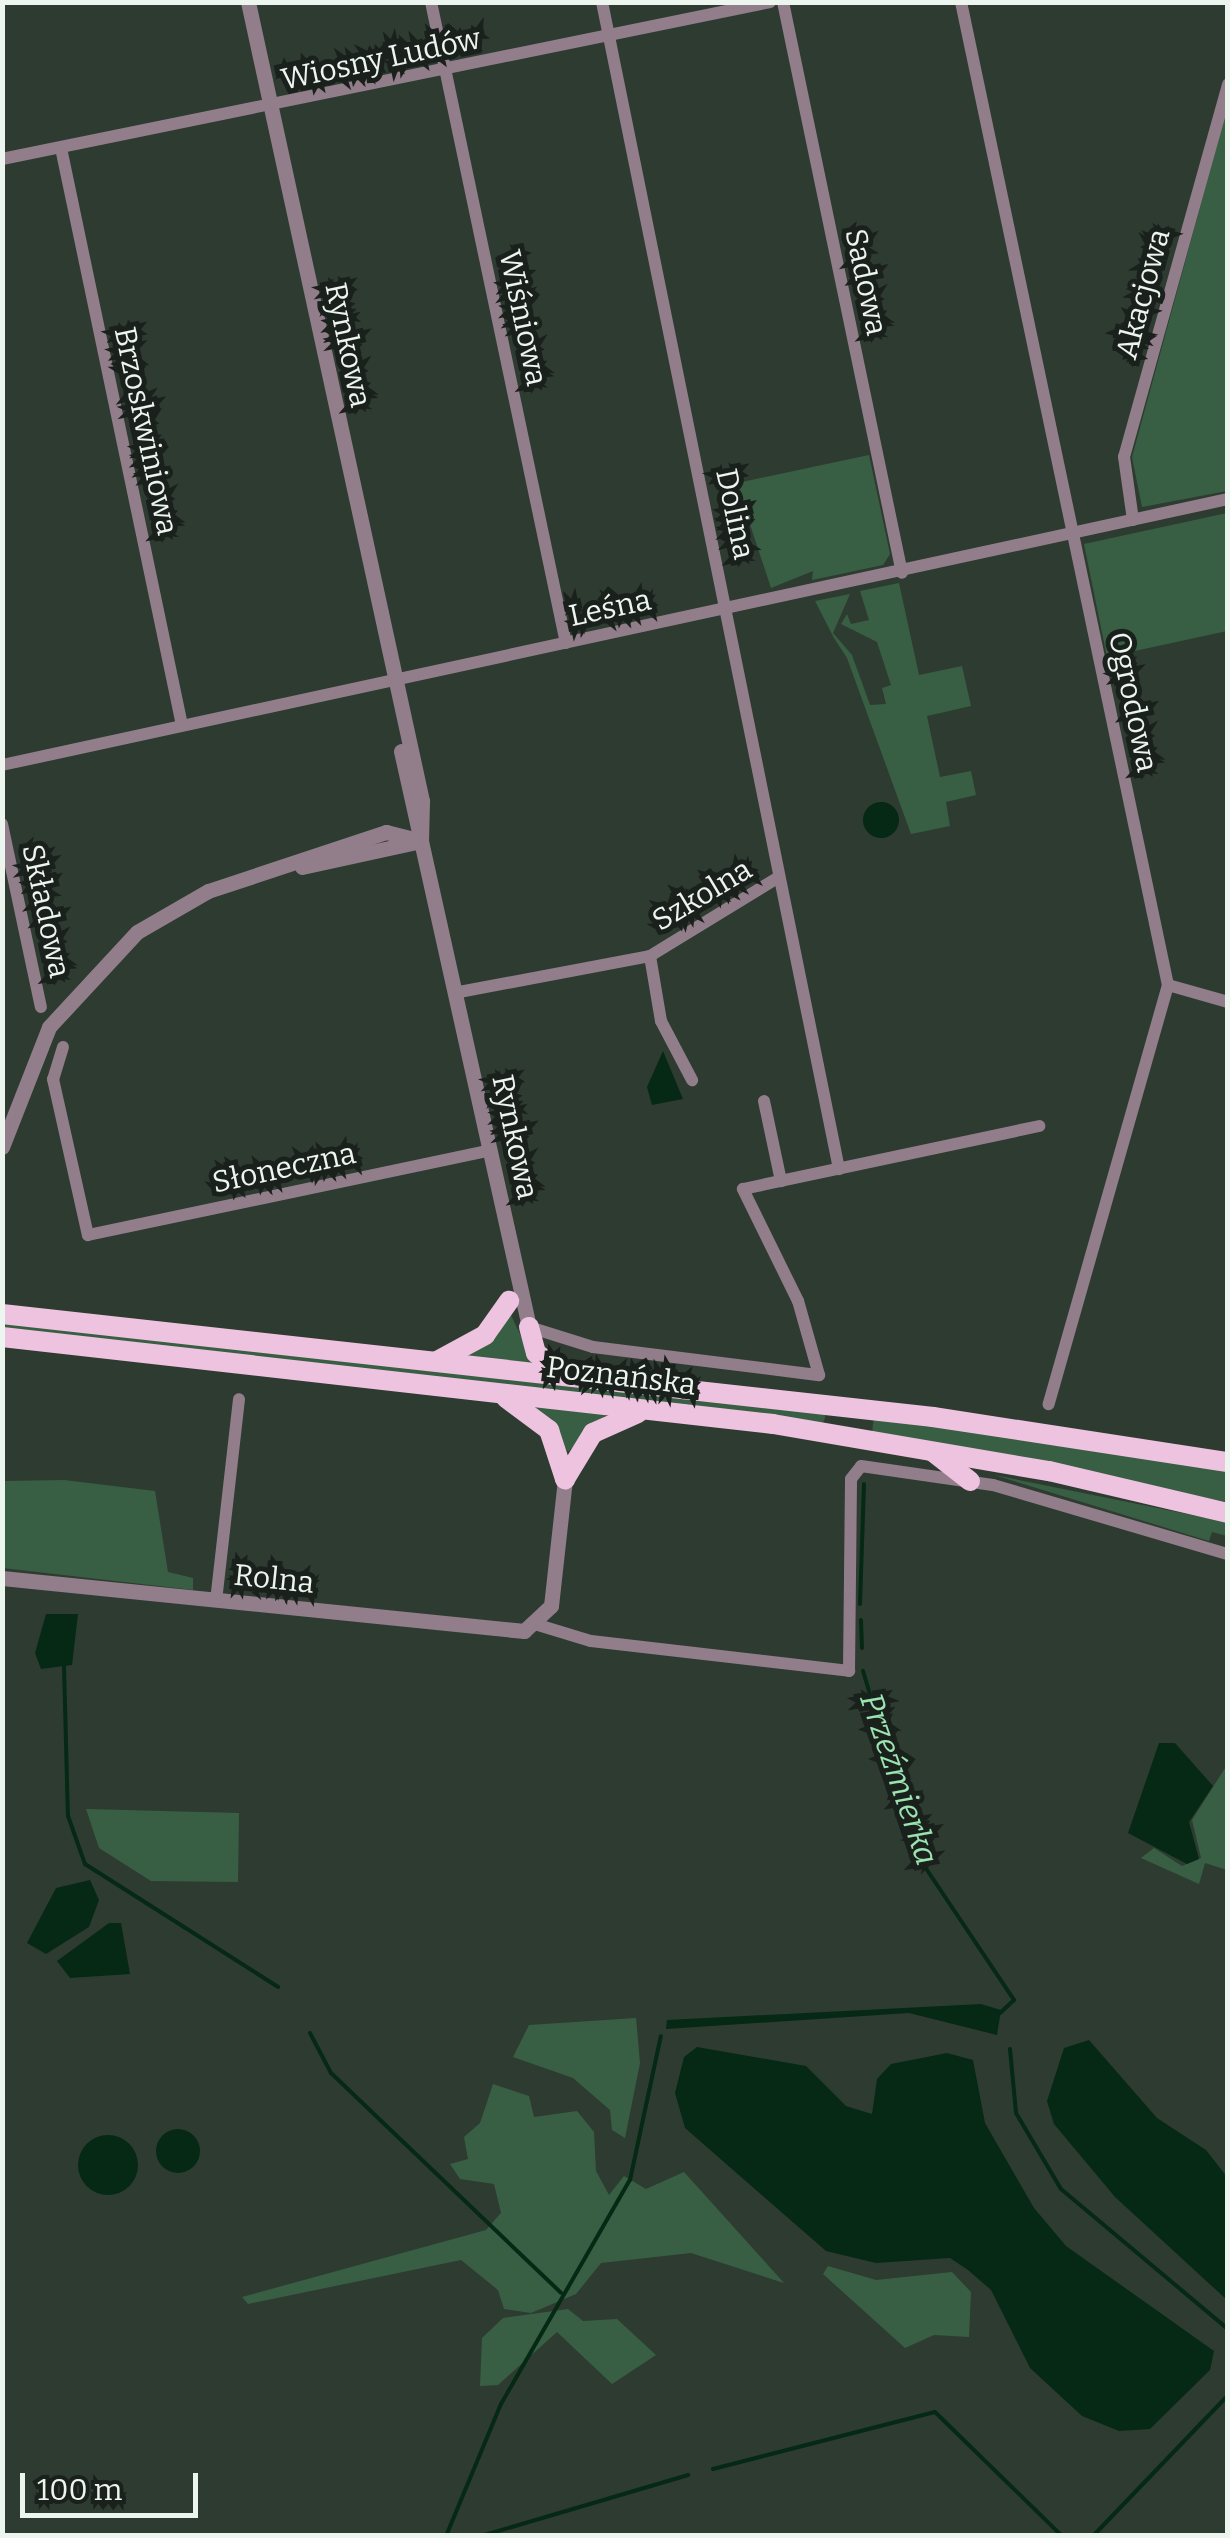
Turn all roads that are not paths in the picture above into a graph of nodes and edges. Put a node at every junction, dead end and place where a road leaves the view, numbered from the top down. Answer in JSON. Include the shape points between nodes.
{"nodes":[{"id":1,"x":248,"y":2,"type":"edge"},
{"id":2,"x":432,"y":2,"type":"edge"},
{"id":3,"x":602,"y":2,"type":"edge"},
{"id":4,"x":770,"y":2,"type":"edge"},
{"id":5,"x":783,"y":2,"type":"edge"},
{"id":6,"x":962,"y":2,"type":"edge"},
{"id":7,"x":610,"y":37,"type":"junction"},
{"id":8,"x":446,"y":71,"type":"junction"},
{"id":9,"x":1228,"y":84,"type":"edge"},
{"id":10,"x":271,"y":108,"type":"junction"},
{"id":11,"x":61,"y":148,"type":"junction"},
{"id":12,"x":2,"y":160,"type":"edge"},
{"id":13,"x":1228,"y":499,"type":"edge"},
{"id":14,"x":1133,"y":520,"type":"junction"},
{"id":15,"x":1072,"y":534,"type":"junction"},
{"id":16,"x":902,"y":572,"type":"junction"},
{"id":17,"x":729,"y":608,"type":"junction"},
{"id":18,"x":566,"y":643,"type":"junction"},
{"id":19,"x":391,"y":680,"type":"junction"},
{"id":20,"x":394,"y":698,"type":"junction"},
{"id":21,"x":182,"y":726,"type":"junction"},
{"id":22,"x":2,"y":765,"type":"edge"},
{"id":23,"x":404,"y":772,"type":"junction"},
{"id":24,"x":2,"y":824,"type":"edge"},
{"id":25,"x":393,"y":830,"type":"junction"},
{"id":26,"x":420,"y":841,"type":"junction"},
{"id":27,"x":383,"y":856,"type":"junction"},
{"id":28,"x":278,"y":869,"type":"junction"},
{"id":29,"x":779,"y":877,"type":"junction"},
{"id":30,"x":430,"y":884,"type":"junction"},
{"id":31,"x":650,"y":956,"type":"junction"},
{"id":32,"x":1168,"y":984,"type":"junction"},
{"id":33,"x":454,"y":992,"type":"junction"},
{"id":34,"x":1228,"y":1002,"type":"edge"},
{"id":35,"x":41,"y":1007,"type":"dead end"},
{"id":36,"x":63,"y":1047,"type":"dead end"},
{"id":37,"x":692,"y":1080,"type":"dead end"},
{"id":38,"x":764,"y":1101,"type":"dead end"},
{"id":39,"x":1039,"y":1126,"type":"dead end"},
{"id":40,"x":2,"y":1146,"type":"edge"},
{"id":41,"x":490,"y":1150,"type":"junction"},
{"id":42,"x":839,"y":1168,"type":"junction"},
{"id":43,"x":781,"y":1181,"type":"junction"},
{"id":44,"x":512,"y":1292,"type":"junction"},
{"id":45,"x":2,"y":1314,"type":"edge"},
{"id":46,"x":529,"y":1327,"type":"junction"},
{"id":47,"x":2,"y":1338,"type":"edge"},
{"id":48,"x":435,"y":1362,"type":"junction"},
{"id":49,"x":567,"y":1376,"type":"junction"},
{"id":50,"x":470,"y":1389,"type":"junction"},
{"id":51,"x":239,"y":1399,"type":"dead end"},
{"id":52,"x":1048,"y":1404,"type":"dead end"},
{"id":53,"x":665,"y":1411,"type":"junction"},
{"id":54,"x":917,"y":1447,"type":"junction"},
{"id":55,"x":1228,"y":1462,"type":"edge"},
{"id":56,"x":565,"y":1479,"type":"junction"},
{"id":57,"x":970,"y":1481,"type":"junction"},
{"id":58,"x":1228,"y":1512,"type":"edge"},
{"id":59,"x":1228,"y":1554,"type":"edge"},
{"id":60,"x":2,"y":1578,"type":"edge"},
{"id":61,"x":216,"y":1601,"type":"junction"},
{"id":62,"x":538,"y":1624,"type":"junction"}],
"edges":[{"from":1,"to":10,"type":"street","name":"Rynkowa"},
{"from":2,"to":8,"type":"street","name":"Wiśniowa"},
{"from":3,"to":7,"type":"street","name":"Dolina"},
{"from":4,"to":7,"type":"street","name":"Wiosny Ludów"},
{"from":5,"to":16,"type":"street","name":"Sadowa"},
{"from":6,"to":15,"type":"street","name":"Ogrodowa"},
{"from":7,"to":8,"type":"street","name":"Wiosny Ludów"},
{"from":7,"to":17,"type":"street","name":"Dolina"},
{"from":8,"to":10,"type":"street","name":"Wiosny Ludów"},
{"from":8,"to":18,"type":"street","name":"Wiśniowa"},
{"from":9,"to":14,"type":"street","name":"Akacjowa","via":[[1124,457]]},
{"from":10,"to":11,"type":"street","name":"Wiosny Ludów"},
{"from":10,"to":19,"type":"street","name":"Rynkowa"},
{"from":11,"to":12,"type":"street","name":"Wiosny Ludów"},
{"from":11,"to":21,"type":"street","name":"Brzoskwiniowa"},
{"from":13,"to":14,"type":"street","name":"Leśna"},
{"from":14,"to":15,"type":"street","name":"Leśna"},
{"from":15,"to":16,"type":"street","name":"Leśna"},
{"from":15,"to":32,"type":"street","name":"Ogrodowa"},
{"from":16,"to":17,"type":"street","name":"Leśna"},
{"from":17,"to":18,"type":"street","name":"Leśna"},
{"from":17,"to":29,"type":"street","name":"Dolina"},
{"from":18,"to":19,"type":"street","name":"Leśna"},
{"from":19,"to":20,"type":"street","name":"Rynkowa"},
{"from":19,"to":21,"type":"street","name":"Leśna"},
{"from":20,"to":23,"type":"street","name":"Rynkowa"},
{"from":20,"to":26,"type":"street","name":"Rynkowa","via":[[424,811]]},
{"from":21,"to":22,"type":"street","name":"Leśna"},
{"from":23,"to":25,"type":"street"},
{"from":23,"to":26,"type":"street","name":"Rynkowa"},
{"from":24,"to":35,"type":"street","name":"Składowa"},
{"from":25,"to":26,"type":"street"},
{"from":25,"to":28,"type":"street"},
{"from":26,"to":27,"type":"street"},
{"from":26,"to":30,"type":"street","name":"Rynkowa"},
{"from":27,"to":28,"type":"street"},
{"from":27,"to":30,"type":"street","via":[[416,866]]},
{"from":28,"to":40,"type":"street","via":[[177,906],[100,964],[35,1051]]},
{"from":29,"to":31,"type":"street","name":"Szkolna"},
{"from":29,"to":42,"type":"street","name":"Dolina"},
{"from":30,"to":33,"type":"street","name":"Rynkowa"},
{"from":31,"to":33,"type":"street"},
{"from":31,"to":37,"type":"street","via":[[661,1021]]},
{"from":32,"to":34,"type":"street"},
{"from":32,"to":52,"type":"street","name":"Ogrodowa"},
{"from":33,"to":41,"type":"street","name":"Rynkowa"},
{"from":36,"to":41,"type":"street","name":"Słoneczna","via":[[53,1079],[88,1234]]},
{"from":38,"to":43,"type":"street"},
{"from":39,"to":42,"type":"street"},
{"from":41,"to":44,"type":"street","name":"Rynkowa"},
{"from":42,"to":43,"type":"street"},
{"from":43,"to":46,"type":"street","name":"Poznańska","via":[[744,1189],[798,1301],[819,1375],[592,1347]]},
{"from":44,"to":46,"type":"street","name":"Rynkowa"},
{"from":44,"to":48,"type":"main road","via":[[485,1334]]},
{"from":45,"to":48,"type":"main road","name":"Poznańska"},
{"from":46,"to":49,"type":"main road","via":[[538,1356]]},
{"from":47,"to":50,"type":"main road","name":"Poznańska"},
{"from":48,"to":49,"type":"main road","name":"Poznańska"},
{"from":49,"to":55,"type":"main road","name":"Poznańska","via":[[986,1423]]},
{"from":50,"to":53,"type":"main road","name":"Poznańska"},
{"from":50,"to":56,"type":"main road","via":[[538,1418]]},
{"from":51,"to":61,"type":"street"},
{"from":53,"to":54,"type":"main road","name":"Poznańska"},
{"from":53,"to":56,"type":"main road","via":[[604,1424]]},
{"from":54,"to":57,"type":"main road"},
{"from":54,"to":58,"type":"main road","name":"Poznańska"},
{"from":56,"to":62,"type":"street","via":[[551,1606]]},
{"from":57,"to":59,"type":"street"},
{"from":57,"to":62,"type":"street","name":"Rolna","via":[[855,1469],[849,1670],[591,1642]]},
{"from":60,"to":61,"type":"street","name":"Rolna"},
{"from":61,"to":62,"type":"street","name":"Rolna","via":[[516,1632]]}]}
